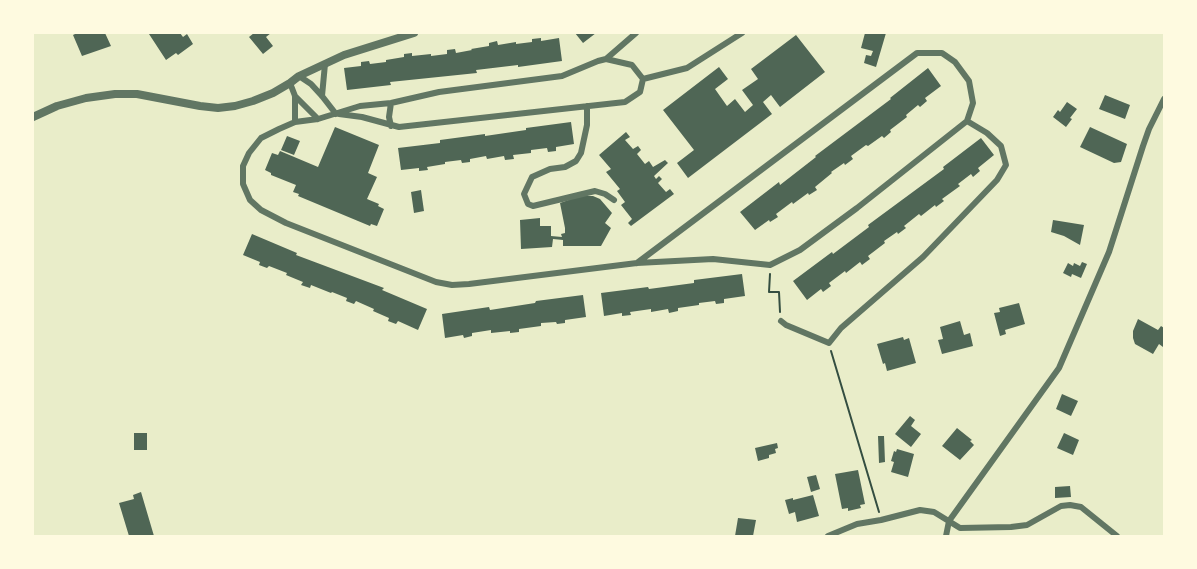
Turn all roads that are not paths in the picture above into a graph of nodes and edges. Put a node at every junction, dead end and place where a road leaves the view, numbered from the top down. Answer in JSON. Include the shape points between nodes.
{"nodes":[{"id":1,"x":414,"y":33,"type":"edge"},
{"id":2,"x":636,"y":33,"type":"edge"},
{"id":3,"x":742,"y":33,"type":"edge"},
{"id":4,"x":606,"y":59,"type":"junction"},
{"id":5,"x":325,"y":64,"type":"junction"},
{"id":6,"x":300,"y":76,"type":"junction"},
{"id":7,"x":643,"y":79,"type":"junction"},
{"id":8,"x":290,"y":83,"type":"junction"},
{"id":9,"x":295,"y":96,"type":"junction"},
{"id":10,"x":322,"y":96,"type":"junction"},
{"id":11,"x":1164,"y":99,"type":"edge"},
{"id":12,"x":391,"y":103,"type":"junction"},
{"id":13,"x":587,"y":106,"type":"junction"},
{"id":14,"x":336,"y":114,"type":"junction"},
{"id":15,"x":33,"y":117,"type":"edge"},
{"id":16,"x":318,"y":119,"type":"junction"},
{"id":17,"x":967,"y":121,"type":"junction"},
{"id":18,"x":296,"y":122,"type":"junction"},
{"id":19,"x":391,"y":126,"type":"junction"},
{"id":20,"x":614,"y":200,"type":"dead end"},
{"id":21,"x":637,"y":263,"type":"junction"},
{"id":22,"x":781,"y":321,"type":"road end"},
{"id":23,"x":949,"y":521,"type":"junction"},
{"id":24,"x":828,"y":536,"type":"edge"},
{"id":25,"x":946,"y":536,"type":"edge"},
{"id":26,"x":1117,"y":536,"type":"edge"}],
"edges":[{"from":1,"to":5,"type":"street"},
{"from":2,"to":4,"type":"street"},
{"from":3,"to":7,"type":"street","via":[[687,68]]},
{"from":4,"to":7,"type":"street","via":[[632,65]]},
{"from":4,"to":12,"type":"street","via":[[562,76],[439,92]]},
{"from":5,"to":6,"type":"street"},
{"from":5,"to":10,"type":"street"},
{"from":6,"to":8,"type":"street"},
{"from":6,"to":10,"type":"street"},
{"from":7,"to":13,"type":"street","via":[[640,92],[625,102]]},
{"from":8,"to":9,"type":"street"},
{"from":8,"to":15,"type":"street","via":[[235,106],[218,108],[115,94],[57,106]]},
{"from":9,"to":16,"type":"street"},
{"from":9,"to":18,"type":"street"},
{"from":10,"to":14,"type":"street"},
{"from":11,"to":23,"type":"street","via":[[1149,129],[1108,252],[1059,368]]},
{"from":12,"to":14,"type":"street","via":[[360,106]]},
{"from":12,"to":19,"type":"street"},
{"from":13,"to":19,"type":"street"},
{"from":13,"to":20,"type":"street","via":[[587,125],[576,161],[532,177],[524,194],[528,204],[534,206],[595,191]]},
{"from":14,"to":16,"type":"street"},
{"from":14,"to":19,"type":"street"},
{"from":16,"to":18,"type":"street"},
{"from":17,"to":21,"type":"street","via":[[800,250],[770,265],[713,259]]},
{"from":17,"to":21,"type":"street","via":[[973,103],[969,81],[955,62],[942,53],[917,53]]},
{"from":17,"to":22,"type":"street","via":[[1001,146],[1006,165],[997,180],[923,257],[829,343]]},
{"from":18,"to":21,"type":"street","via":[[261,138],[243,166],[243,184],[250,200],[286,223],[452,285]]},
{"from":23,"to":24,"type":"street","via":[[934,512],[920,510],[857,524]]},
{"from":23,"to":25,"type":"street"},
{"from":23,"to":26,"type":"street","via":[[960,528],[1027,525],[1070,505],[1081,507]]}]}
